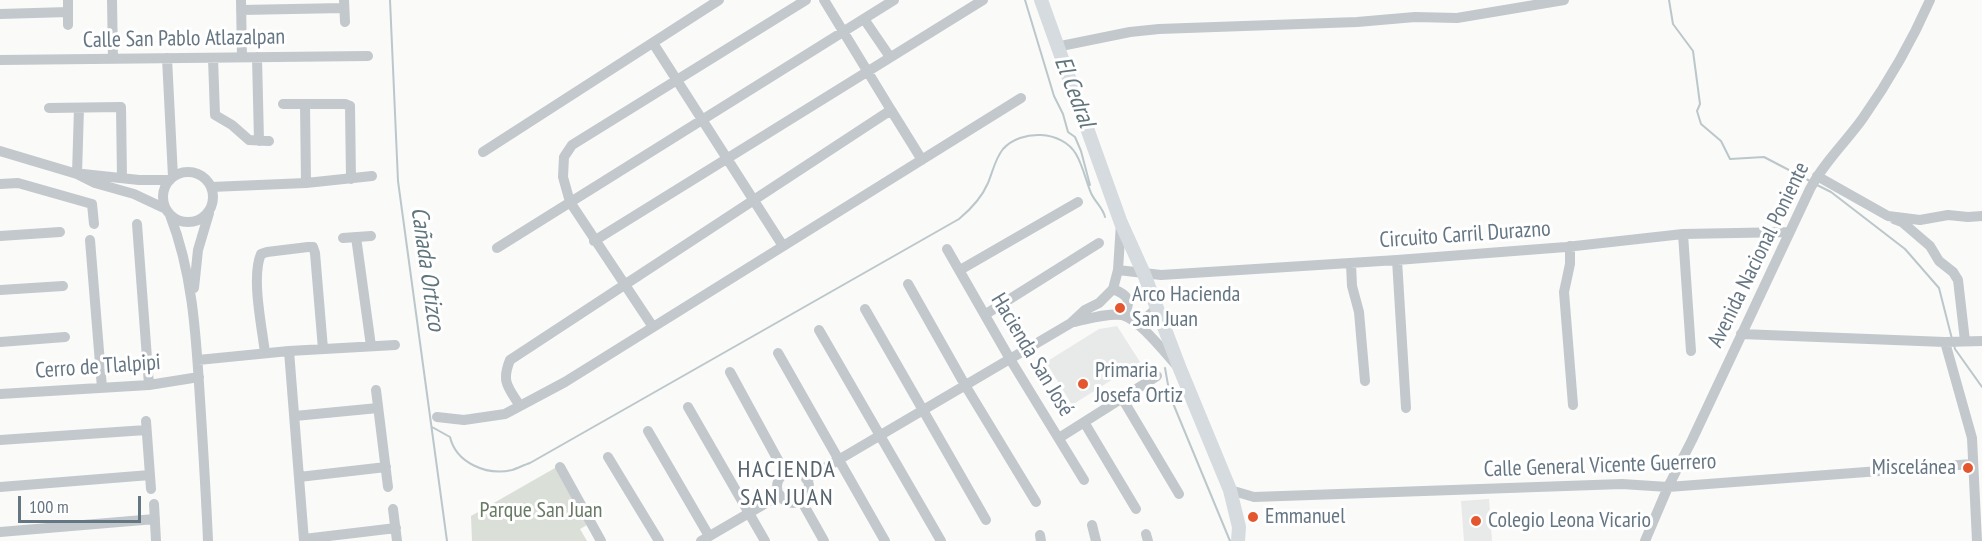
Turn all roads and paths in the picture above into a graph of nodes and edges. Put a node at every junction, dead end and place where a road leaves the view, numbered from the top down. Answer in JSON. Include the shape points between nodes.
{"nodes":[{"id":1,"x":68,"y":0,"type":"edge"},
{"id":2,"x":112,"y":0,"type":"edge"},
{"id":3,"x":719,"y":0,"type":"edge"},
{"id":4,"x":806,"y":0,"type":"edge"},
{"id":5,"x":824,"y":0,"type":"edge"},
{"id":6,"x":894,"y":0,"type":"edge"},
{"id":7,"x":983,"y":0,"type":"edge"},
{"id":8,"x":1041,"y":0,"type":"edge"},
{"id":9,"x":1564,"y":0,"type":"edge"},
{"id":10,"x":1930,"y":0,"type":"edge"},
{"id":11,"x":344,"y":4,"type":"edge"},
{"id":12,"x":241,"y":5,"type":"edge"},
{"id":13,"x":963,"y":5,"type":"edge"},
{"id":14,"x":68,"y":12,"type":"junction"},
{"id":15,"x":0,"y":14,"type":"edge"},
{"id":16,"x":864,"y":19,"type":"junction"},
{"id":17,"x":345,"y":22,"type":"dead end"},
{"id":18,"x":68,"y":25,"type":"dead end"},
{"id":19,"x":843,"y":32,"type":"junction"},
{"id":20,"x":653,"y":43,"type":"junction"},
{"id":21,"x":1056,"y":47,"type":"junction"},
{"id":22,"x":368,"y":56,"type":"dead end"},
{"id":23,"x":242,"y":57,"type":"junction"},
{"id":24,"x":256,"y":57,"type":"junction"},
{"id":25,"x":890,"y":57,"type":"junction"},
{"id":26,"x":167,"y":58,"type":"junction"},
{"id":27,"x":213,"y":58,"type":"junction"},
{"id":28,"x":113,"y":59,"type":"junction"},
{"id":29,"x":0,"y":60,"type":"edge"},
{"id":30,"x":868,"y":71,"type":"junction"},
{"id":31,"x":677,"y":80,"type":"junction"},
{"id":32,"x":1021,"y":98,"type":"dead end"},
{"id":33,"x":283,"y":104,"type":"dead end"},
{"id":34,"x":305,"y":104,"type":"junction"},
{"id":35,"x":50,"y":108,"type":"dead end"},
{"id":36,"x":79,"y":108,"type":"junction"},
{"id":37,"x":891,"y":110,"type":"junction"},
{"id":38,"x":702,"y":120,"type":"junction"},
{"id":39,"x":0,"y":151,"type":"edge"},
{"id":40,"x":483,"y":152,"type":"dead end"},
{"id":41,"x":727,"y":159,"type":"junction"},
{"id":42,"x":922,"y":160,"type":"junction"},
{"id":43,"x":77,"y":174,"type":"junction"},
{"id":44,"x":372,"y":176,"type":"dead end"},
{"id":45,"x":1817,"y":176,"type":"junction"},
{"id":46,"x":122,"y":178,"type":"junction"},
{"id":47,"x":172,"y":178,"type":"junction"},
{"id":48,"x":351,"y":179,"type":"junction"},
{"id":49,"x":306,"y":183,"type":"junction"},
{"id":50,"x":0,"y":184,"type":"edge"},
{"id":51,"x":211,"y":187,"type":"junction"},
{"id":52,"x":753,"y":201,"type":"junction"},
{"id":53,"x":570,"y":202,"type":"junction"},
{"id":54,"x":1078,"y":202,"type":"dead end"},
{"id":55,"x":209,"y":211,"type":"junction"},
{"id":56,"x":168,"y":212,"type":"junction"},
{"id":57,"x":1888,"y":216,"type":"junction"},
{"id":58,"x":1982,"y":216,"type":"edge"},
{"id":59,"x":1120,"y":223,"type":"junction"},
{"id":60,"x":93,"y":224,"type":"dead end"},
{"id":61,"x":137,"y":224,"type":"dead end"},
{"id":62,"x":60,"y":232,"type":"dead end"},
{"id":63,"x":1789,"y":232,"type":"junction"},
{"id":64,"x":1683,"y":234,"type":"junction"},
{"id":65,"x":0,"y":236,"type":"edge"},
{"id":66,"x":371,"y":236,"type":"dead end"},
{"id":67,"x":356,"y":237,"type":"junction"},
{"id":68,"x":343,"y":238,"type":"dead end"},
{"id":69,"x":90,"y":240,"type":"dead end"},
{"id":70,"x":594,"y":241,"type":"junction"},
{"id":71,"x":1099,"y":243,"type":"dead end"},
{"id":72,"x":783,"y":246,"type":"junction"},
{"id":73,"x":1570,"y":246,"type":"junction"},
{"id":74,"x":497,"y":248,"type":"dead end"},
{"id":75,"x":947,"y":249,"type":"dead end"},
{"id":76,"x":1397,"y":260,"type":"junction"},
{"id":77,"x":1351,"y":264,"type":"junction"},
{"id":78,"x":960,"y":270,"type":"junction"},
{"id":79,"x":1118,"y":270,"type":"junction"},
{"id":80,"x":1144,"y":274,"type":"junction"},
{"id":81,"x":908,"y":284,"type":"dead end"},
{"id":82,"x":624,"y":285,"type":"junction"},
{"id":83,"x":63,"y":286,"type":"dead end"},
{"id":84,"x":1113,"y":289,"type":"junction"},
{"id":85,"x":0,"y":290,"type":"edge"},
{"id":86,"x":192,"y":301,"type":"junction"},
{"id":87,"x":1156,"y":308,"type":"junction"},
{"id":88,"x":866,"y":309,"type":"dead end"},
{"id":89,"x":986,"y":314,"type":"junction"},
{"id":90,"x":1124,"y":315,"type":"junction"},
{"id":91,"x":1071,"y":323,"type":"junction"},
{"id":92,"x":1138,"y":325,"type":"junction"},
{"id":93,"x":653,"y":327,"type":"junction"},
{"id":94,"x":819,"y":330,"type":"dead end"},
{"id":95,"x":1742,"y":334,"type":"junction"},
{"id":96,"x":65,"y":337,"type":"dead end"},
{"id":97,"x":1982,"y":341,"type":"edge"},
{"id":98,"x":0,"y":342,"type":"edge"},
{"id":99,"x":1945,"y":342,"type":"junction"},
{"id":100,"x":1965,"y":342,"type":"junction"},
{"id":101,"x":395,"y":345,"type":"dead end"},
{"id":102,"x":371,"y":346,"type":"junction"},
{"id":103,"x":323,"y":349,"type":"junction"},
{"id":104,"x":289,"y":351,"type":"junction"},
{"id":105,"x":1691,"y":351,"type":"dead end"},
{"id":106,"x":265,"y":353,"type":"junction"},
{"id":107,"x":778,"y":353,"type":"dead end"},
{"id":108,"x":1010,"y":359,"type":"junction"},
{"id":109,"x":198,"y":360,"type":"junction"},
{"id":110,"x":1180,"y":369,"type":"junction"},
{"id":111,"x":730,"y":372,"type":"dead end"},
{"id":112,"x":1157,"y":376,"type":"dead end"},
{"id":113,"x":199,"y":377,"type":"junction"},
{"id":114,"x":1365,"y":381,"type":"dead end"},
{"id":115,"x":149,"y":385,"type":"junction"},
{"id":116,"x":965,"y":385,"type":"junction"},
{"id":117,"x":102,"y":388,"type":"junction"},
{"id":118,"x":376,"y":390,"type":"dead end"},
{"id":119,"x":0,"y":394,"type":"edge"},
{"id":120,"x":1122,"y":398,"type":"junction"},
{"id":121,"x":1573,"y":405,"type":"dead end"},
{"id":122,"x":520,"y":406,"type":"junction"},
{"id":123,"x":688,"y":407,"type":"dead end"},
{"id":124,"x":378,"y":408,"type":"junction"},
{"id":125,"x":1406,"y":408,"type":"dead end"},
{"id":126,"x":922,"y":410,"type":"junction"},
{"id":127,"x":295,"y":416,"type":"junction"},
{"id":128,"x":437,"y":417,"type":"dead end"},
{"id":129,"x":1084,"y":422,"type":"junction"},
{"id":130,"x":648,"y":431,"type":"dead end"},
{"id":131,"x":880,"y":435,"type":"junction"},
{"id":132,"x":1059,"y":438,"type":"junction"},
{"id":133,"x":0,"y":440,"type":"edge"},
{"id":134,"x":608,"y":457,"type":"dead end"},
{"id":135,"x":838,"y":460,"type":"junction"},
{"id":136,"x":1972,"y":464,"type":"junction"},
{"id":137,"x":386,"y":467,"type":"junction"},
{"id":138,"x":560,"y":467,"type":"dead end"},
{"id":139,"x":785,"y":473,"type":"junction"},
{"id":140,"x":150,"y":475,"type":"junction"},
{"id":141,"x":300,"y":477,"type":"junction"},
{"id":142,"x":806,"y":479,"type":"junction"},
{"id":143,"x":1084,"y":480,"type":"dead end"},
{"id":144,"x":0,"y":487,"type":"edge"},
{"id":145,"x":388,"y":487,"type":"dead end"},
{"id":146,"x":1668,"y":487,"type":"junction"},
{"id":147,"x":151,"y":489,"type":"dead end"},
{"id":148,"x":1230,"y":490,"type":"junction"},
{"id":149,"x":1179,"y":494,"type":"dead end"},
{"id":150,"x":780,"y":495,"type":"junction"},
{"id":151,"x":801,"y":500,"type":"junction"},
{"id":152,"x":1036,"y":502,"type":"dead end"},
{"id":153,"x":154,"y":504,"type":"dead end"},
{"id":154,"x":393,"y":509,"type":"dead end"},
{"id":155,"x":1136,"y":509,"type":"dead end"},
{"id":156,"x":749,"y":513,"type":"junction"},
{"id":157,"x":155,"y":519,"type":"junction"},
{"id":158,"x":986,"y":520,"type":"dead end"},
{"id":159,"x":1092,"y":525,"type":"dead end"},
{"id":160,"x":1239,"y":527,"type":"junction"},
{"id":161,"x":396,"y":528,"type":"junction"},
{"id":162,"x":0,"y":532,"type":"edge"},
{"id":163,"x":706,"y":539,"type":"edge"},
{"id":164,"x":304,"y":540,"type":"edge"},
{"id":165,"x":156,"y":541,"type":"edge"},
{"id":166,"x":208,"y":541,"type":"edge"},
{"id":167,"x":397,"y":541,"type":"edge"},
{"id":168,"x":601,"y":541,"type":"edge"},
{"id":169,"x":658,"y":541,"type":"edge"},
{"id":170,"x":765,"y":541,"type":"edge"},
{"id":171,"x":824,"y":541,"type":"edge"},
{"id":172,"x":885,"y":541,"type":"edge"},
{"id":173,"x":941,"y":541,"type":"edge"},
{"id":174,"x":1096,"y":541,"type":"edge"},
{"id":175,"x":1238,"y":541,"type":"edge"},
{"id":176,"x":1245,"y":541,"type":"edge"},
{"id":177,"x":1645,"y":541,"type":"edge"},
{"id":178,"x":1977,"y":541,"type":"edge"}],
"edges":[{"from":1,"to":14,"type":"street"},
{"from":2,"to":28,"type":"street"},
{"from":3,"to":20,"type":"street"},
{"from":4,"to":31,"type":"street"},
{"from":5,"to":19,"type":"street"},
{"from":6,"to":16,"type":"street"},
{"from":7,"to":13,"type":"street"},
{"from":8,"to":21,"type":"main road"},
{"from":9,"to":21,"type":"street","via":[[1457,18],[1150,29]]},
{"from":10,"to":45,"type":"street","name":"Avenida Nacional Poniente","via":[[1916,32],[1863,119]]},
{"from":11,"to":12,"type":"street"},
{"from":11,"to":17,"type":"street"},
{"from":12,"to":23,"type":"street"},
{"from":13,"to":25,"type":"street"},
{"from":14,"to":15,"type":"street"},
{"from":14,"to":18,"type":"street"},
{"from":16,"to":19,"type":"street"},
{"from":16,"to":25,"type":"street"},
{"from":19,"to":30,"type":"street"},
{"from":19,"to":38,"type":"street"},
{"from":20,"to":31,"type":"street"},
{"from":20,"to":40,"type":"street"},
{"from":21,"to":59,"type":"main road"},
{"from":22,"to":24,"type":"street","name":"Calle San Pablo Atlazalpan"},
{"from":23,"to":24,"type":"street","name":"Calle San Pablo Atlazalpan"},
{"from":23,"to":27,"type":"street","name":"Calle San Pablo Atlazalpan"},
{"from":24,"to":27,"type":"street","via":[[264,141],[249,140],[215,115]]},
{"from":25,"to":30,"type":"street"},
{"from":26,"to":27,"type":"street","name":"Calle San Pablo Atlazalpan"},
{"from":26,"to":28,"type":"street","name":"Calle San Pablo Atlazalpan"},
{"from":26,"to":47,"type":"street"},
{"from":28,"to":29,"type":"street","name":"Calle San Pablo Atlazalpan"},
{"from":30,"to":37,"type":"street"},
{"from":30,"to":41,"type":"street"},
{"from":31,"to":38,"type":"street"},
{"from":31,"to":53,"type":"street","via":[[572,145],[564,157],[563,177]]},
{"from":32,"to":42,"type":"street"},
{"from":33,"to":34,"type":"street"},
{"from":34,"to":48,"type":"street","via":[[350,106]]},
{"from":34,"to":49,"type":"street"},
{"from":35,"to":36,"type":"street"},
{"from":36,"to":43,"type":"street"},
{"from":36,"to":46,"type":"street","via":[[121,107]]},
{"from":37,"to":42,"type":"street"},
{"from":37,"to":52,"type":"street"},
{"from":38,"to":41,"type":"street"},
{"from":38,"to":53,"type":"street"},
{"from":39,"to":43,"type":"street"},
{"from":41,"to":52,"type":"street"},
{"from":41,"to":70,"type":"street"},
{"from":42,"to":72,"type":"street"},
{"from":43,"to":46,"type":"street"},
{"from":43,"to":56,"type":"street","via":[[150,200]]},
{"from":44,"to":48,"type":"street"},
{"from":45,"to":57,"type":"street"},
{"from":45,"to":63,"type":"street","name":"Avenida Nacional Poniente"},
{"from":46,"to":47,"type":"street"},
{"from":47,"to":51,"type":"street","via":[[190,172],[199,174]]},
{"from":47,"to":56,"type":"street","via":[[163,194]]},
{"from":48,"to":49,"type":"street"},
{"from":49,"to":51,"type":"street"},
{"from":50,"to":60,"type":"street","via":[[18,183],[92,204]]},
{"from":51,"to":55,"type":"street"},
{"from":52,"to":72,"type":"street"},
{"from":52,"to":82,"type":"street"},
{"from":53,"to":70,"type":"street"},
{"from":53,"to":74,"type":"street"},
{"from":54,"to":78,"type":"street"},
{"from":55,"to":56,"type":"street","via":[[198,221],[190,222]]},
{"from":55,"to":86,"type":"street","via":[[198,250]]},
{"from":56,"to":86,"type":"street","via":[[179,237]]},
{"from":57,"to":58,"type":"street","via":[[1920,220]]},
{"from":57,"to":100,"type":"street","via":[[1902,222],[1930,246],[1958,280]]},
{"from":59,"to":79,"type":"street"},
{"from":59,"to":80,"type":"main road"},
{"from":61,"to":115,"type":"street"},
{"from":62,"to":65,"type":"street"},
{"from":63,"to":64,"type":"street","name":"Circuito Carril Durazno"},
{"from":63,"to":95,"type":"street","name":"Avenida Nacional Poniente"},
{"from":64,"to":73,"type":"street","name":"Circuito Carril Durazno"},
{"from":64,"to":105,"type":"street"},
{"from":66,"to":67,"type":"street"},
{"from":67,"to":68,"type":"street"},
{"from":67,"to":102,"type":"street"},
{"from":69,"to":117,"type":"street"},
{"from":70,"to":82,"type":"street"},
{"from":71,"to":89,"type":"street"},
{"from":72,"to":93,"type":"street"},
{"from":73,"to":76,"type":"street","name":"Circuito Carril Durazno"},
{"from":73,"to":121,"type":"street","via":[[1564,292]]},
{"from":75,"to":78,"type":"street","name":"Hacienda San José"},
{"from":76,"to":77,"type":"street","name":"Circuito Carril Durazno"},
{"from":76,"to":125,"type":"street"},
{"from":77,"to":80,"type":"street","name":"Circuito Carril Durazno"},
{"from":77,"to":114,"type":"street"},
{"from":78,"to":89,"type":"street","name":"Hacienda San José"},
{"from":79,"to":80,"type":"street","name":"Circuito Carril Durazno"},
{"from":79,"to":84,"type":"street"},
{"from":80,"to":87,"type":"main road"},
{"from":81,"to":116,"type":"street"},
{"from":82,"to":93,"type":"street"},
{"from":82,"to":122,"type":"street","via":[[510,360],[506,383]]},
{"from":83,"to":85,"type":"street"},
{"from":84,"to":90,"type":"street","via":[[1124,293],[1128,301]]},
{"from":84,"to":91,"type":"street"},
{"from":86,"to":109,"type":"street"},
{"from":87,"to":92,"type":"street"},
{"from":87,"to":110,"type":"main road"},
{"from":88,"to":126,"type":"street"},
{"from":89,"to":108,"type":"street","name":"Hacienda San José"},
{"from":90,"to":91,"type":"street","via":[[1103,315]]},
{"from":90,"to":92,"type":"street"},
{"from":91,"to":108,"type":"street"},
{"from":92,"to":110,"type":"street"},
{"from":93,"to":122,"type":"street"},
{"from":94,"to":131,"type":"street"},
{"from":95,"to":99,"type":"street"},
{"from":95,"to":146,"type":"street","name":"Avenida Nacional Poniente"},
{"from":96,"to":98,"type":"street"},
{"from":97,"to":100,"type":"street"},
{"from":99,"to":100,"type":"street"},
{"from":99,"to":136,"type":"street","via":[[1972,438]]},
{"from":101,"to":102,"type":"street"},
{"from":102,"to":103,"type":"street"},
{"from":103,"to":104,"type":"street"},
{"from":103,"to":106,"type":"street","via":[[313,247],[261,254],[256,274]]},
{"from":104,"to":106,"type":"street"},
{"from":104,"to":127,"type":"street"},
{"from":106,"to":109,"type":"street"},
{"from":107,"to":135,"type":"street"},
{"from":108,"to":116,"type":"street"},
{"from":108,"to":132,"type":"street","name":"Hacienda San José"},
{"from":109,"to":113,"type":"street"},
{"from":110,"to":148,"type":"main road"},
{"from":111,"to":139,"type":"street"},
{"from":112,"to":120,"type":"street"},
{"from":113,"to":115,"type":"street","name":"Cerro de Tlalpipi"},
{"from":113,"to":166,"type":"street"},
{"from":115,"to":117,"type":"street","name":"Cerro de Tlalpipi"},
{"from":116,"to":126,"type":"street"},
{"from":116,"to":152,"type":"street"},
{"from":117,"to":119,"type":"street","name":"Cerro de Tlalpipi"},
{"from":118,"to":124,"type":"street"},
{"from":120,"to":129,"type":"street"},
{"from":120,"to":149,"type":"street"},
{"from":122,"to":128,"type":"street","via":[[505,414],[464,420]]},
{"from":123,"to":156,"type":"street"},
{"from":124,"to":127,"type":"street"},
{"from":124,"to":137,"type":"street"},
{"from":126,"to":131,"type":"street"},
{"from":126,"to":158,"type":"street"},
{"from":127,"to":141,"type":"street"},
{"from":129,"to":132,"type":"street"},
{"from":129,"to":155,"type":"street"},
{"from":130,"to":163,"type":"street"},
{"from":131,"to":135,"type":"street"},
{"from":131,"to":173,"type":"street"},
{"from":132,"to":143,"type":"street","name":"Hacienda San José"},
{"from":133,"to":140,"type":"street","via":[[146,425]]},
{"from":134,"to":169,"type":"street"},
{"from":135,"to":142,"type":"street"},
{"from":135,"to":172,"type":"street"},
{"from":136,"to":146,"type":"street","name":"Calle General Vicente Guerrero"},
{"from":136,"to":178,"type":"street"},
{"from":137,"to":141,"type":"street"},
{"from":137,"to":145,"type":"street"},
{"from":138,"to":168,"type":"street"},
{"from":139,"to":142,"type":"street","via":[[794,471]]},
{"from":139,"to":150,"type":"street","via":[[777,486]]},
{"from":140,"to":144,"type":"street"},
{"from":140,"to":147,"type":"street"},
{"from":141,"to":164,"type":"street"},
{"from":142,"to":151,"type":"street","via":[[807,493]]},
{"from":146,"to":148,"type":"street","name":"Calle General Vicente Guerrero","via":[[1623,484],[1254,497]]},
{"from":146,"to":177,"type":"street","name":"Avenida Nacional Poniente"},
{"from":148,"to":160,"type":"main road"},
{"from":150,"to":151,"type":"street","via":[[787,501]]},
{"from":150,"to":156,"type":"street"},
{"from":151,"to":171,"type":"street"},
{"from":153,"to":157,"type":"street"},
{"from":154,"to":161,"type":"street"},
{"from":156,"to":163,"type":"street"},
{"from":156,"to":170,"type":"street"},
{"from":157,"to":162,"type":"street"},
{"from":157,"to":165,"type":"street"},
{"from":159,"to":174,"type":"street"},
{"from":160,"to":175,"type":"main road"},
{"from":160,"to":176,"type":"street"},
{"from":161,"to":164,"type":"street"},
{"from":161,"to":167,"type":"street"}]}
